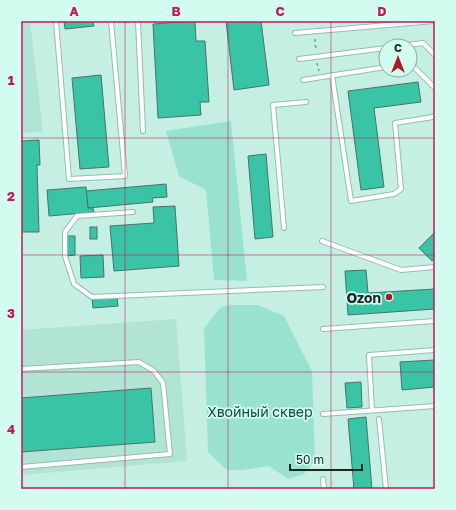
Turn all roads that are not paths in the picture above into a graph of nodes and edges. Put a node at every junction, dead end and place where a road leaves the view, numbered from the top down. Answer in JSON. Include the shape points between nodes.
{"nodes":[{"id":1,"x":56,"y":21,"type":"edge"},
{"id":2,"x":111,"y":21,"type":"edge"},
{"id":3,"x":138,"y":21,"type":"edge"},
{"id":4,"x":434,"y":21,"type":"edge"},
{"id":5,"x":295,"y":33,"type":"dead end"},
{"id":6,"x":418,"y":44,"type":"edge"},
{"id":7,"x":378,"y":49,"type":"edge"},
{"id":8,"x":435,"y":55,"type":"edge"},
{"id":9,"x":299,"y":59,"type":"dead end"},
{"id":10,"x":378,"y":68,"type":"edge"},
{"id":11,"x":418,"y":71,"type":"edge"},
{"id":12,"x":332,"y":75,"type":"junction"},
{"id":13,"x":303,"y":80,"type":"dead end"},
{"id":14,"x":435,"y":88,"type":"edge"},
{"id":15,"x":306,"y":102,"type":"dead end"},
{"id":16,"x":435,"y":115,"type":"edge"},
{"id":17,"x":143,"y":131,"type":"dead end"},
{"id":18,"x":133,"y":212,"type":"dead end"},
{"id":19,"x":284,"y":228,"type":"dead end"},
{"id":20,"x":322,"y":241,"type":"dead end"},
{"id":21,"x":435,"y":268,"type":"edge"},
{"id":22,"x":323,"y":287,"type":"dead end"},
{"id":23,"x":435,"y":321,"type":"edge"},
{"id":24,"x":323,"y":329,"type":"dead end"},
{"id":25,"x":435,"y":350,"type":"edge"},
{"id":26,"x":21,"y":369,"type":"edge"},
{"id":27,"x":435,"y":406,"type":"edge"},
{"id":28,"x":372,"y":410,"type":"junction"},
{"id":29,"x":323,"y":414,"type":"dead end"},
{"id":30,"x":378,"y":419,"type":"dead end"},
{"id":31,"x":21,"y":466,"type":"edge"},
{"id":32,"x":323,"y":478,"type":"dead end"},
{"id":33,"x":324,"y":489,"type":"edge"},
{"id":34,"x":386,"y":489,"type":"edge"}],
"edges":[{"from":1,"to":2,"type":"lane","via":[[69,179],[125,176]]},
{"from":3,"to":17,"type":"lane"},
{"from":4,"to":5,"type":"lane"},
{"from":6,"to":8,"type":"lane","via":[[423,43]]},
{"from":7,"to":9,"type":"lane"},
{"from":10,"to":12,"type":"lane"},
{"from":11,"to":14,"type":"lane"},
{"from":12,"to":13,"type":"lane"},
{"from":12,"to":16,"type":"lane","via":[[351,201],[394,194],[401,188],[395,123]]},
{"from":15,"to":19,"type":"lane","via":[[272,104]]},
{"from":18,"to":22,"type":"lane","via":[[77,216],[65,232],[65,256],[74,284],[92,297]]},
{"from":20,"to":21,"type":"lane","via":[[401,270]]},
{"from":23,"to":24,"type":"lane"},
{"from":25,"to":28,"type":"lane","via":[[369,355]]},
{"from":26,"to":31,"type":"lane","via":[[139,362],[154,371],[163,383],[170,454]]},
{"from":27,"to":28,"type":"lane"},
{"from":28,"to":29,"type":"lane"},
{"from":30,"to":34,"type":"lane"},
{"from":32,"to":33,"type":"lane"}]}
